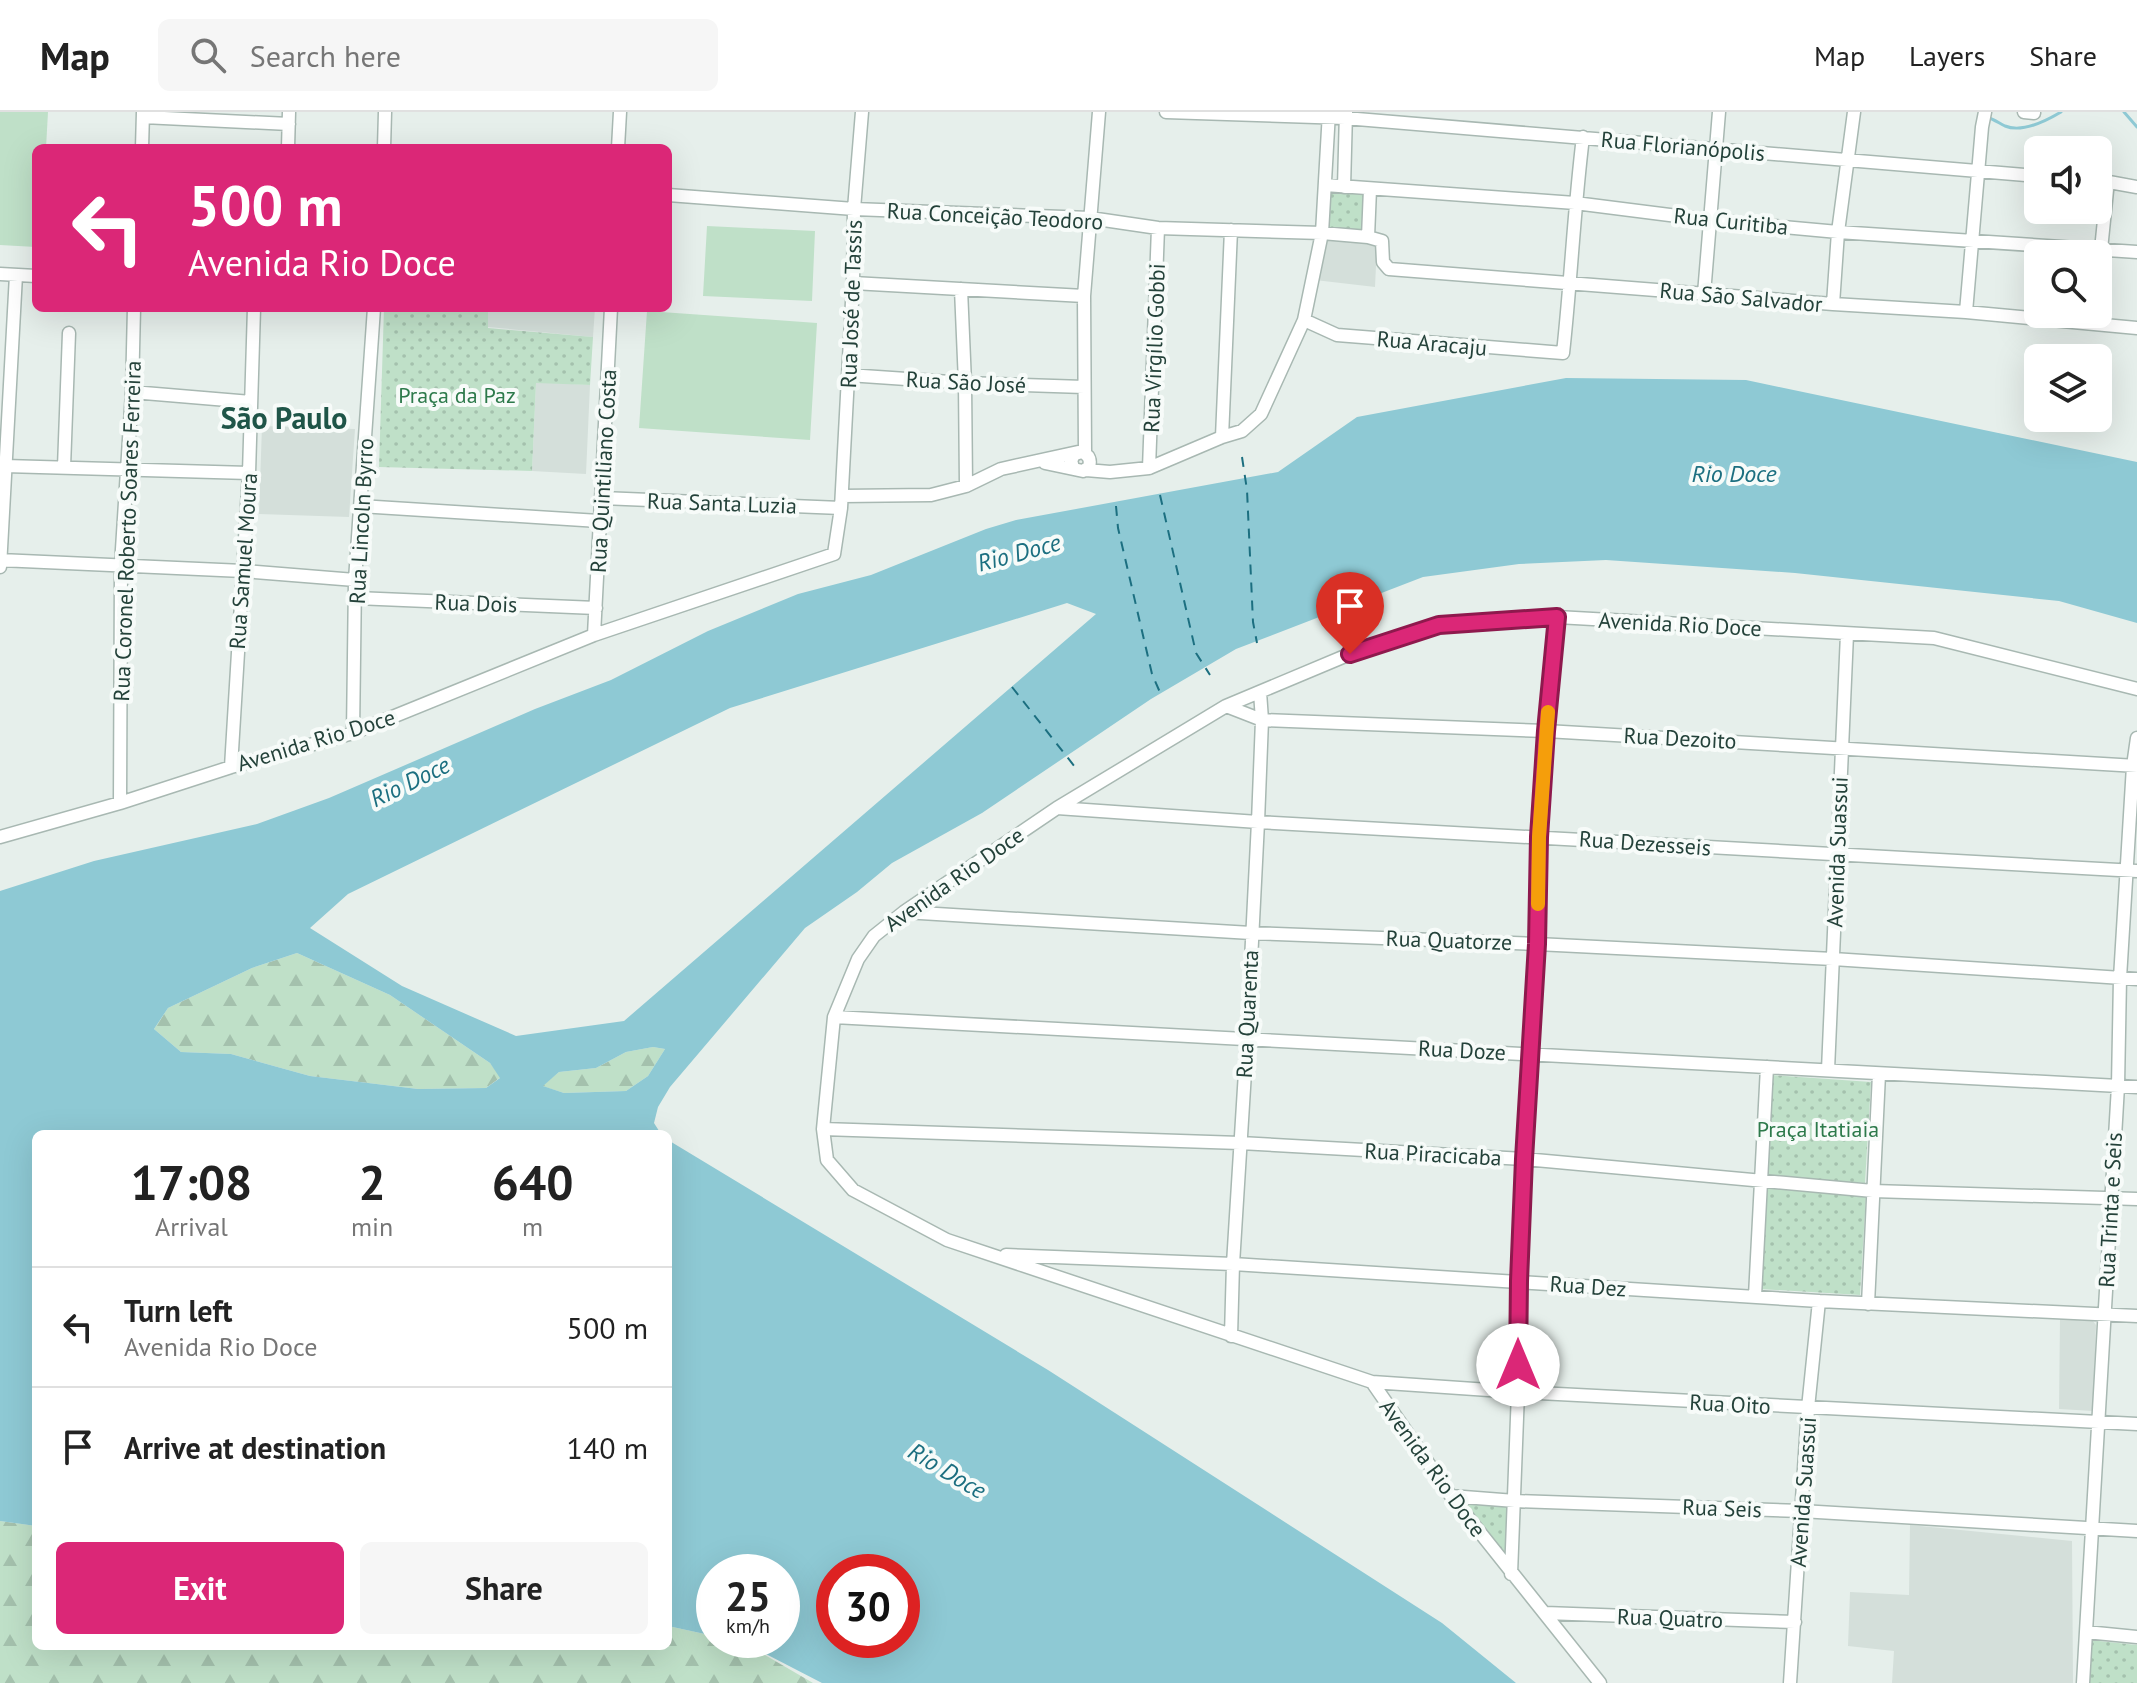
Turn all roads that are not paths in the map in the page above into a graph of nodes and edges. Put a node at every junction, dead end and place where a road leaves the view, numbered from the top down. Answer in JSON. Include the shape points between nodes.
{"nodes":[{"id":1,"x":385,"y":112,"type":"edge"},
{"id":2,"x":620,"y":112,"type":"edge"},
{"id":3,"x":862,"y":112,"type":"edge"},
{"id":4,"x":1099,"y":112,"type":"edge"},
{"id":5,"x":1166,"y":112,"type":"edge"},
{"id":6,"x":1719,"y":112,"type":"edge"},
{"id":7,"x":1854,"y":112,"type":"edge"},
{"id":8,"x":1985,"y":112,"type":"edge"},
{"id":9,"x":143,"y":115,"type":"edge"},
{"id":10,"x":1329,"y":115,"type":"edge"},
{"id":11,"x":1346,"y":115,"type":"edge"},
{"id":12,"x":289,"y":118,"type":"edge"},
{"id":13,"x":1413,"y":118,"type":"edge"},
{"id":14,"x":1583,"y":137,"type":"junction"},
{"id":15,"x":142,"y":144,"type":"edge"},
{"id":16,"x":288,"y":144,"type":"edge"},
{"id":17,"x":384,"y":144,"type":"edge"},
{"id":18,"x":618,"y":144,"type":"edge"},
{"id":19,"x":1716,"y":148,"type":"junction"},
{"id":20,"x":1848,"y":160,"type":"junction"},
{"id":21,"x":1978,"y":171,"type":"junction"},
{"id":22,"x":2024,"y":175,"type":"edge"},
{"id":23,"x":2112,"y":182,"type":"edge"},
{"id":24,"x":1325,"y":185,"type":"junction"},
{"id":25,"x":1344,"y":187,"type":"junction"},
{"id":26,"x":2137,"y":187,"type":"edge"},
{"id":27,"x":1370,"y":189,"type":"junction"},
{"id":28,"x":672,"y":195,"type":"edge"},
{"id":29,"x":1575,"y":203,"type":"junction"},
{"id":30,"x":854,"y":209,"type":"junction"},
{"id":31,"x":1090,"y":218,"type":"junction"},
{"id":32,"x":1709,"y":220,"type":"junction"},
{"id":33,"x":1158,"y":228,"type":"junction"},
{"id":34,"x":1231,"y":230,"type":"junction"},
{"id":35,"x":1838,"y":232,"type":"junction"},
{"id":36,"x":1322,"y":233,"type":"junction"},
{"id":37,"x":1368,"y":237,"type":"junction"},
{"id":38,"x":1971,"y":240,"type":"junction"},
{"id":39,"x":2024,"y":244,"type":"edge"},
{"id":40,"x":2112,"y":250,"type":"edge"},
{"id":41,"x":2137,"y":252,"type":"edge"},
{"id":42,"x":0,"y":274,"type":"edge"},
{"id":43,"x":16,"y":275,"type":"junction"},
{"id":44,"x":32,"y":276,"type":"edge"},
{"id":45,"x":1571,"y":282,"type":"junction"},
{"id":46,"x":853,"y":283,"type":"junction"},
{"id":47,"x":961,"y":289,"type":"junction"},
{"id":48,"x":1704,"y":294,"type":"junction"},
{"id":49,"x":1084,"y":296,"type":"junction"},
{"id":50,"x":1833,"y":304,"type":"junction"},
{"id":51,"x":134,"y":312,"type":"edge"},
{"id":52,"x":254,"y":312,"type":"edge"},
{"id":53,"x":374,"y":312,"type":"edge"},
{"id":54,"x":611,"y":312,"type":"edge"},
{"id":55,"x":1966,"y":312,"type":"junction"},
{"id":56,"x":2024,"y":315,"type":"edge"},
{"id":57,"x":1304,"y":320,"type":"junction"},
{"id":58,"x":2112,"y":323,"type":"edge"},
{"id":59,"x":2137,"y":328,"type":"edge"},
{"id":60,"x":69,"y":333,"type":"dead end"},
{"id":61,"x":6,"y":351,"type":"edge"},
{"id":62,"x":848,"y":375,"type":"junction"},
{"id":63,"x":965,"y":383,"type":"junction"},
{"id":64,"x":1084,"y":387,"type":"junction"},
{"id":65,"x":132,"y":392,"type":"junction"},
{"id":66,"x":251,"y":402,"type":"junction"},
{"id":67,"x":1222,"y":437,"type":"junction"},
{"id":68,"x":1082,"y":453,"type":"junction"},
{"id":69,"x":1038,"y":462,"type":"junction"},
{"id":70,"x":5,"y":466,"type":"junction"},
{"id":71,"x":64,"y":467,"type":"junction"},
{"id":72,"x":1149,"y":468,"type":"junction"},
{"id":73,"x":1079,"y":469,"type":"junction"},
{"id":74,"x":127,"y":470,"type":"junction"},
{"id":75,"x":249,"y":473,"type":"junction"},
{"id":76,"x":966,"y":486,"type":"junction"},
{"id":77,"x":602,"y":498,"type":"junction"},
{"id":78,"x":841,"y":502,"type":"junction"},
{"id":79,"x":360,"y":506,"type":"junction"},
{"id":80,"x":599,"y":521,"type":"junction"},
{"id":81,"x":0,"y":560,"type":"edge"},
{"id":82,"x":121,"y":565,"type":"junction"},
{"id":83,"x":0,"y":567,"type":"edge"},
{"id":84,"x":243,"y":571,"type":"junction"},
{"id":85,"x":355,"y":580,"type":"junction"},
{"id":86,"x":356,"y":598,"type":"junction"},
{"id":87,"x":596,"y":608,"type":"junction"},
{"id":88,"x":1557,"y":617,"type":"junction"},
{"id":89,"x":1847,"y":634,"type":"junction"},
{"id":90,"x":594,"y":635,"type":"junction"},
{"id":91,"x":2137,"y":689,"type":"edge"},
{"id":92,"x":1260,"y":692,"type":"junction"},
{"id":93,"x":1226,"y":706,"type":"junction"},
{"id":94,"x":1262,"y":720,"type":"junction"},
{"id":95,"x":1546,"y":731,"type":"junction"},
{"id":96,"x":353,"y":733,"type":"junction"},
{"id":97,"x":2137,"y":738,"type":"edge"},
{"id":98,"x":1842,"y":747,"type":"junction"},
{"id":99,"x":2135,"y":766,"type":"edge"},
{"id":100,"x":231,"y":767,"type":"junction"},
{"id":101,"x":120,"y":803,"type":"junction"},
{"id":102,"x":1057,"y":808,"type":"junction"},
{"id":103,"x":1258,"y":822,"type":"junction"},
{"id":104,"x":0,"y":837,"type":"edge"},
{"id":105,"x":1539,"y":837,"type":"junction"},
{"id":106,"x":1837,"y":855,"type":"junction"},
{"id":107,"x":2132,"y":871,"type":"edge"},
{"id":108,"x":904,"y":912,"type":"junction"},
{"id":109,"x":1251,"y":933,"type":"junction"},
{"id":110,"x":1537,"y":944,"type":"junction"},
{"id":111,"x":1833,"y":959,"type":"junction"},
{"id":112,"x":2120,"y":978,"type":"junction"},
{"id":113,"x":2137,"y":979,"type":"edge"},
{"id":114,"x":834,"y":1017,"type":"junction"},
{"id":115,"x":1247,"y":1040,"type":"junction"},
{"id":116,"x":1531,"y":1053,"type":"junction"},
{"id":117,"x":1767,"y":1067,"type":"junction"},
{"id":118,"x":1828,"y":1070,"type":"junction"},
{"id":119,"x":1879,"y":1074,"type":"junction"},
{"id":120,"x":2118,"y":1086,"type":"junction"},
{"id":121,"x":2137,"y":1087,"type":"edge"},
{"id":122,"x":823,"y":1129,"type":"junction"},
{"id":123,"x":1240,"y":1143,"type":"junction"},
{"id":124,"x":1524,"y":1159,"type":"junction"},
{"id":125,"x":1761,"y":1180,"type":"junction"},
{"id":126,"x":1873,"y":1191,"type":"junction"},
{"id":127,"x":2110,"y":1197,"type":"junction"},
{"id":128,"x":2137,"y":1199,"type":"edge"},
{"id":129,"x":991,"y":1254,"type":"junction"},
{"id":130,"x":1233,"y":1264,"type":"junction"},
{"id":131,"x":1519,"y":1281,"type":"junction"},
{"id":132,"x":1755,"y":1296,"type":"junction"},
{"id":133,"x":1819,"y":1301,"type":"junction"},
{"id":134,"x":1868,"y":1304,"type":"junction"},
{"id":135,"x":2104,"y":1315,"type":"junction"},
{"id":136,"x":2137,"y":1316,"type":"edge"},
{"id":137,"x":1231,"y":1336,"type":"junction"},
{"id":138,"x":1372,"y":1382,"type":"junction"},
{"id":139,"x":1518,"y":1392,"type":"junction"},
{"id":140,"x":1808,"y":1408,"type":"junction"},
{"id":141,"x":2097,"y":1422,"type":"junction"},
{"id":142,"x":2137,"y":1424,"type":"edge"},
{"id":143,"x":1451,"y":1496,"type":"junction"},
{"id":144,"x":1515,"y":1501,"type":"junction"},
{"id":145,"x":1801,"y":1511,"type":"junction"},
{"id":146,"x":2092,"y":1528,"type":"junction"},
{"id":147,"x":2137,"y":1531,"type":"edge"},
{"id":148,"x":1511,"y":1574,"type":"junction"},
{"id":149,"x":1545,"y":1613,"type":"junction"},
{"id":150,"x":1795,"y":1622,"type":"junction"},
{"id":151,"x":2086,"y":1632,"type":"junction"},
{"id":152,"x":2137,"y":1637,"type":"edge"},
{"id":153,"x":1600,"y":1683,"type":"edge"},
{"id":154,"x":1790,"y":1683,"type":"edge"},
{"id":155,"x":2083,"y":1683,"type":"edge"}],
"edges":[{"from":1,"to":17,"type":"street"},
{"from":2,"to":18,"type":"street"},
{"from":3,"to":30,"type":"street","name":"Rua José de Tassis"},
{"from":4,"to":31,"type":"street"},
{"from":5,"to":10,"type":"street","name":"Rua Florianópolis"},
{"from":6,"to":19,"type":"street"},
{"from":7,"to":20,"type":"street"},
{"from":8,"to":21,"type":"street"},
{"from":9,"to":12,"type":"street"},
{"from":9,"to":15,"type":"street"},
{"from":10,"to":11,"type":"street","name":"Rua Florianópolis"},
{"from":10,"to":24,"type":"street"},
{"from":11,"to":13,"type":"street","name":"Rua Florianópolis"},
{"from":11,"to":25,"type":"street"},
{"from":12,"to":16,"type":"street"},
{"from":13,"to":14,"type":"street","name":"Rua Florianópolis"},
{"from":14,"to":19,"type":"street","name":"Rua Florianópolis"},
{"from":14,"to":29,"type":"street"},
{"from":19,"to":20,"type":"street","name":"Rua Florianópolis"},
{"from":19,"to":32,"type":"street"},
{"from":20,"to":21,"type":"street","name":"Rua Florianópolis"},
{"from":20,"to":35,"type":"street"},
{"from":21,"to":22,"type":"street","name":"Rua Florianópolis"},
{"from":21,"to":38,"type":"street"},
{"from":23,"to":26,"type":"street"},
{"from":24,"to":25,"type":"street","name":"Rua Curitiba"},
{"from":24,"to":36,"type":"street"},
{"from":25,"to":27,"type":"street","name":"Rua Curitiba"},
{"from":27,"to":29,"type":"street","name":"Rua Curitiba"},
{"from":27,"to":37,"type":"street"},
{"from":28,"to":30,"type":"street","name":"Rua Conceição Teodoro"},
{"from":29,"to":32,"type":"street","name":"Rua Curitiba"},
{"from":29,"to":45,"type":"street"},
{"from":30,"to":31,"type":"street","name":"Rua Conceição Teodoro"},
{"from":30,"to":46,"type":"street","name":"Rua José de Tassis"},
{"from":31,"to":33,"type":"street","name":"Rua Conceição Teodoro"},
{"from":31,"to":49,"type":"street"},
{"from":32,"to":35,"type":"street","name":"Rua Curitiba"},
{"from":32,"to":48,"type":"street"},
{"from":33,"to":34,"type":"street","name":"Rua Conceição Teodoro"},
{"from":33,"to":72,"type":"street","name":"Rua Virgílio Gobbi"},
{"from":34,"to":36,"type":"street","name":"Rua Conceição Teodoro"},
{"from":34,"to":67,"type":"street"},
{"from":35,"to":38,"type":"street","name":"Rua Curitiba"},
{"from":35,"to":50,"type":"street"},
{"from":36,"to":37,"type":"street","name":"Rua Conceição Teodoro"},
{"from":36,"to":57,"type":"street"},
{"from":37,"to":45,"type":"street","name":"Rua São Salvador","via":[[1382,241],[1383,262],[1389,269]]},
{"from":38,"to":39,"type":"street","name":"Rua Curitiba"},
{"from":38,"to":55,"type":"street"},
{"from":40,"to":41,"type":"street","name":"Rua Curitiba"},
{"from":42,"to":43,"type":"street"},
{"from":43,"to":44,"type":"street"},
{"from":43,"to":61,"type":"street"},
{"from":45,"to":48,"type":"street","name":"Rua São Salvador"},
{"from":45,"to":57,"type":"street","name":"Rua Aracaju","via":[[1563,353],[1337,335]]},
{"from":46,"to":47,"type":"street"},
{"from":46,"to":62,"type":"street","name":"Rua José de Tassis"},
{"from":47,"to":49,"type":"street"},
{"from":47,"to":63,"type":"street"},
{"from":48,"to":50,"type":"street","name":"Rua São Salvador"},
{"from":49,"to":64,"type":"street"},
{"from":50,"to":55,"type":"street","name":"Rua São Salvador"},
{"from":51,"to":65,"type":"street","name":"Rua Coronel Roberto Soares Ferreira"},
{"from":52,"to":66,"type":"street","name":"Rua Samuel Moura"},
{"from":53,"to":79,"type":"street","name":"Rua Lincoln Byrro"},
{"from":54,"to":77,"type":"street","name":"Rua Quintiliano Costa"},
{"from":55,"to":56,"type":"street","name":"Rua São Salvador"},
{"from":57,"to":67,"type":"street","via":[[1261,414],[1242,431]]},
{"from":58,"to":59,"type":"street","name":"Rua São Salvador"},
{"from":60,"to":71,"type":"street"},
{"from":61,"to":70,"type":"street"},
{"from":62,"to":63,"type":"street","name":"Rua São José"},
{"from":62,"to":78,"type":"street","name":"Rua José de Tassis"},
{"from":63,"to":64,"type":"street","name":"Rua São José"},
{"from":63,"to":76,"type":"street"},
{"from":64,"to":68,"type":"street"},
{"from":65,"to":66,"type":"street"},
{"from":65,"to":74,"type":"street","name":"Rua Coronel Roberto Soares Ferreira"},
{"from":66,"to":75,"type":"street","name":"Rua Samuel Moura"},
{"from":67,"to":72,"type":"street"},
{"from":68,"to":69,"type":"street"},
{"from":68,"to":73,"type":"street","via":[[1090,463]]},
{"from":69,"to":73,"type":"street"},
{"from":69,"to":76,"type":"street","via":[[1001,469]]},
{"from":70,"to":71,"type":"street"},
{"from":70,"to":81,"type":"street"},
{"from":71,"to":74,"type":"street"},
{"from":72,"to":73,"type":"street"},
{"from":74,"to":75,"type":"street"},
{"from":74,"to":82,"type":"street","name":"Rua Coronel Roberto Soares Ferreira"},
{"from":75,"to":84,"type":"street","name":"Rua Samuel Moura"},
{"from":76,"to":78,"type":"street","via":[[931,495]]},
{"from":77,"to":78,"type":"street","name":"Rua Santa Luzia"},
{"from":77,"to":80,"type":"street","name":"Rua Quintiliano Costa"},
{"from":78,"to":90,"type":"street","name":"Avenida Rio Doce","via":[[834,554]]},
{"from":79,"to":80,"type":"street"},
{"from":79,"to":85,"type":"street","name":"Rua Lincoln Byrro"},
{"from":80,"to":87,"type":"street","name":"Rua Quintiliano Costa"},
{"from":81,"to":82,"type":"street"},
{"from":81,"to":83,"type":"street"},
{"from":82,"to":84,"type":"street"},
{"from":82,"to":101,"type":"street","name":"Rua Coronel Roberto Soares Ferreira"},
{"from":84,"to":85,"type":"street"},
{"from":84,"to":100,"type":"street","name":"Rua Samuel Moura"},
{"from":85,"to":86,"type":"street","name":"Rua Lincoln Byrro"},
{"from":86,"to":87,"type":"street","name":"Rua Dois"},
{"from":86,"to":96,"type":"street","name":"Rua Lincoln Byrro"},
{"from":87,"to":90,"type":"street","name":"Rua Quintiliano Costa"},
{"from":88,"to":89,"type":"street","name":"Avenida Rio Doce"},
{"from":88,"to":92,"type":"street","name":"Avenida Rio Doce","via":[[1439,625],[1350,654]]},
{"from":88,"to":95,"type":"street"},
{"from":89,"to":91,"type":"street","name":"Avenida Rio Doce","via":[[1934,638]]},
{"from":89,"to":98,"type":"street","name":"Avenida Suassui"},
{"from":90,"to":96,"type":"street","name":"Avenida Rio Doce"},
{"from":92,"to":93,"type":"street","name":"Avenida Rio Doce"},
{"from":92,"to":94,"type":"street","name":"Rua Quarenta"},
{"from":93,"to":94,"type":"street","name":"Rua Dezoito"},
{"from":93,"to":102,"type":"street","name":"Avenida Rio Doce"},
{"from":94,"to":95,"type":"street","name":"Rua Dezoito"},
{"from":94,"to":103,"type":"street","name":"Rua Quarenta"},
{"from":95,"to":98,"type":"street","name":"Rua Dezoito"},
{"from":95,"to":105,"type":"street"},
{"from":96,"to":100,"type":"street","name":"Avenida Rio Doce"},
{"from":97,"to":99,"type":"street","name":"Rua Trinta e Seis"},
{"from":98,"to":99,"type":"street","name":"Rua Dezoito"},
{"from":98,"to":106,"type":"street","name":"Avenida Suassui"},
{"from":99,"to":107,"type":"street","name":"Rua Trinta e Seis"},
{"from":100,"to":101,"type":"street","name":"Avenida Rio Doce"},
{"from":101,"to":104,"type":"street","name":"Avenida Rio Doce"},
{"from":102,"to":103,"type":"street","name":"Rua Dezesseis"},
{"from":102,"to":108,"type":"street","name":"Avenida Rio Doce"},
{"from":103,"to":105,"type":"street","name":"Rua Dezesseis"},
{"from":103,"to":109,"type":"street","name":"Rua Quarenta"},
{"from":105,"to":106,"type":"street","name":"Rua Dezesseis"},
{"from":105,"to":110,"type":"street"},
{"from":106,"to":107,"type":"street","name":"Rua Dezesseis"},
{"from":106,"to":111,"type":"street","name":"Avenida Suassui"},
{"from":107,"to":112,"type":"street","name":"Rua Trinta e Seis"},
{"from":108,"to":109,"type":"street","name":"Rua Quatorze"},
{"from":108,"to":114,"type":"street","name":"Avenida Rio Doce","via":[[874,936],[858,959]]},
{"from":109,"to":110,"type":"street","name":"Rua Quatorze"},
{"from":109,"to":115,"type":"street","name":"Rua Quarenta"},
{"from":110,"to":111,"type":"street","name":"Rua Quatorze"},
{"from":110,"to":116,"type":"street"},
{"from":111,"to":112,"type":"street","name":"Rua Quatorze"},
{"from":111,"to":118,"type":"street","name":"Avenida Suassui"},
{"from":112,"to":113,"type":"street","name":"Rua Quatorze"},
{"from":112,"to":120,"type":"street","name":"Rua Trinta e Seis"},
{"from":114,"to":115,"type":"street","name":"Rua Doze"},
{"from":114,"to":122,"type":"street","name":"Avenida Rio Doce"},
{"from":115,"to":116,"type":"street","name":"Rua Doze"},
{"from":115,"to":123,"type":"street","name":"Rua Quarenta"},
{"from":116,"to":117,"type":"street","name":"Rua Doze"},
{"from":116,"to":124,"type":"street"},
{"from":117,"to":118,"type":"street","name":"Rua Doze"},
{"from":117,"to":125,"type":"street"},
{"from":118,"to":119,"type":"street","name":"Rua Doze"},
{"from":119,"to":120,"type":"street","name":"Rua Doze"},
{"from":119,"to":126,"type":"street"},
{"from":120,"to":121,"type":"street","name":"Rua Doze"},
{"from":120,"to":127,"type":"street","name":"Rua Trinta e Seis"},
{"from":122,"to":123,"type":"street","name":"Rua Piracicaba"},
{"from":122,"to":129,"type":"street","name":"Avenida Rio Doce","via":[[827,1160],[853,1190],[947,1240]]},
{"from":123,"to":124,"type":"street","name":"Rua Piracicaba"},
{"from":123,"to":130,"type":"street","name":"Rua Quarenta"},
{"from":124,"to":125,"type":"street","name":"Rua Piracicaba"},
{"from":124,"to":131,"type":"street"},
{"from":125,"to":126,"type":"street","name":"Rua Piracicaba"},
{"from":125,"to":132,"type":"street"},
{"from":126,"to":127,"type":"street","name":"Rua Piracicaba"},
{"from":126,"to":134,"type":"street"},
{"from":127,"to":128,"type":"street","name":"Rua Piracicaba"},
{"from":127,"to":135,"type":"street","name":"Rua Trinta e Seis"},
{"from":129,"to":130,"type":"street","name":"Rua Dez"},
{"from":129,"to":137,"type":"street","name":"Avenida Rio Doce"},
{"from":130,"to":131,"type":"street","name":"Rua Dez"},
{"from":130,"to":137,"type":"street","name":"Rua Quarenta"},
{"from":131,"to":132,"type":"street","name":"Rua Dez"},
{"from":131,"to":139,"type":"street"},
{"from":132,"to":133,"type":"street","name":"Rua Dez"},
{"from":133,"to":134,"type":"street","name":"Rua Dez"},
{"from":133,"to":140,"type":"street","name":"Avenida Suassui"},
{"from":134,"to":135,"type":"street","name":"Rua Dez"},
{"from":135,"to":136,"type":"street","name":"Rua Dez"},
{"from":135,"to":141,"type":"street","name":"Rua Trinta e Seis"},
{"from":137,"to":138,"type":"street","name":"Avenida Rio Doce"},
{"from":138,"to":139,"type":"street","name":"Rua Oito"},
{"from":138,"to":143,"type":"street","name":"Avenida Rio Doce"},
{"from":139,"to":140,"type":"street","name":"Rua Oito"},
{"from":139,"to":144,"type":"street"},
{"from":140,"to":141,"type":"street","name":"Rua Oito"},
{"from":140,"to":145,"type":"street","name":"Avenida Suassui"},
{"from":141,"to":142,"type":"street","name":"Rua Oito"},
{"from":141,"to":146,"type":"street","name":"Rua Trinta e Seis"},
{"from":143,"to":144,"type":"street","name":"Rua Seis"},
{"from":143,"to":148,"type":"street","name":"Avenida Rio Doce"},
{"from":144,"to":145,"type":"street","name":"Rua Seis"},
{"from":144,"to":148,"type":"street"},
{"from":145,"to":146,"type":"street","name":"Rua Seis"},
{"from":145,"to":150,"type":"street","name":"Avenida Suassui"},
{"from":146,"to":147,"type":"street","name":"Rua Seis"},
{"from":146,"to":151,"type":"street","name":"Rua Trinta e Seis"},
{"from":148,"to":149,"type":"street","name":"Avenida Rio Doce"},
{"from":149,"to":150,"type":"street","name":"Rua Quatro"},
{"from":149,"to":153,"type":"street","name":"Avenida Rio Doce"},
{"from":150,"to":154,"type":"street","name":"Avenida Suassui"},
{"from":151,"to":152,"type":"street"},
{"from":151,"to":155,"type":"street","name":"Rua Trinta e Seis"}]}
